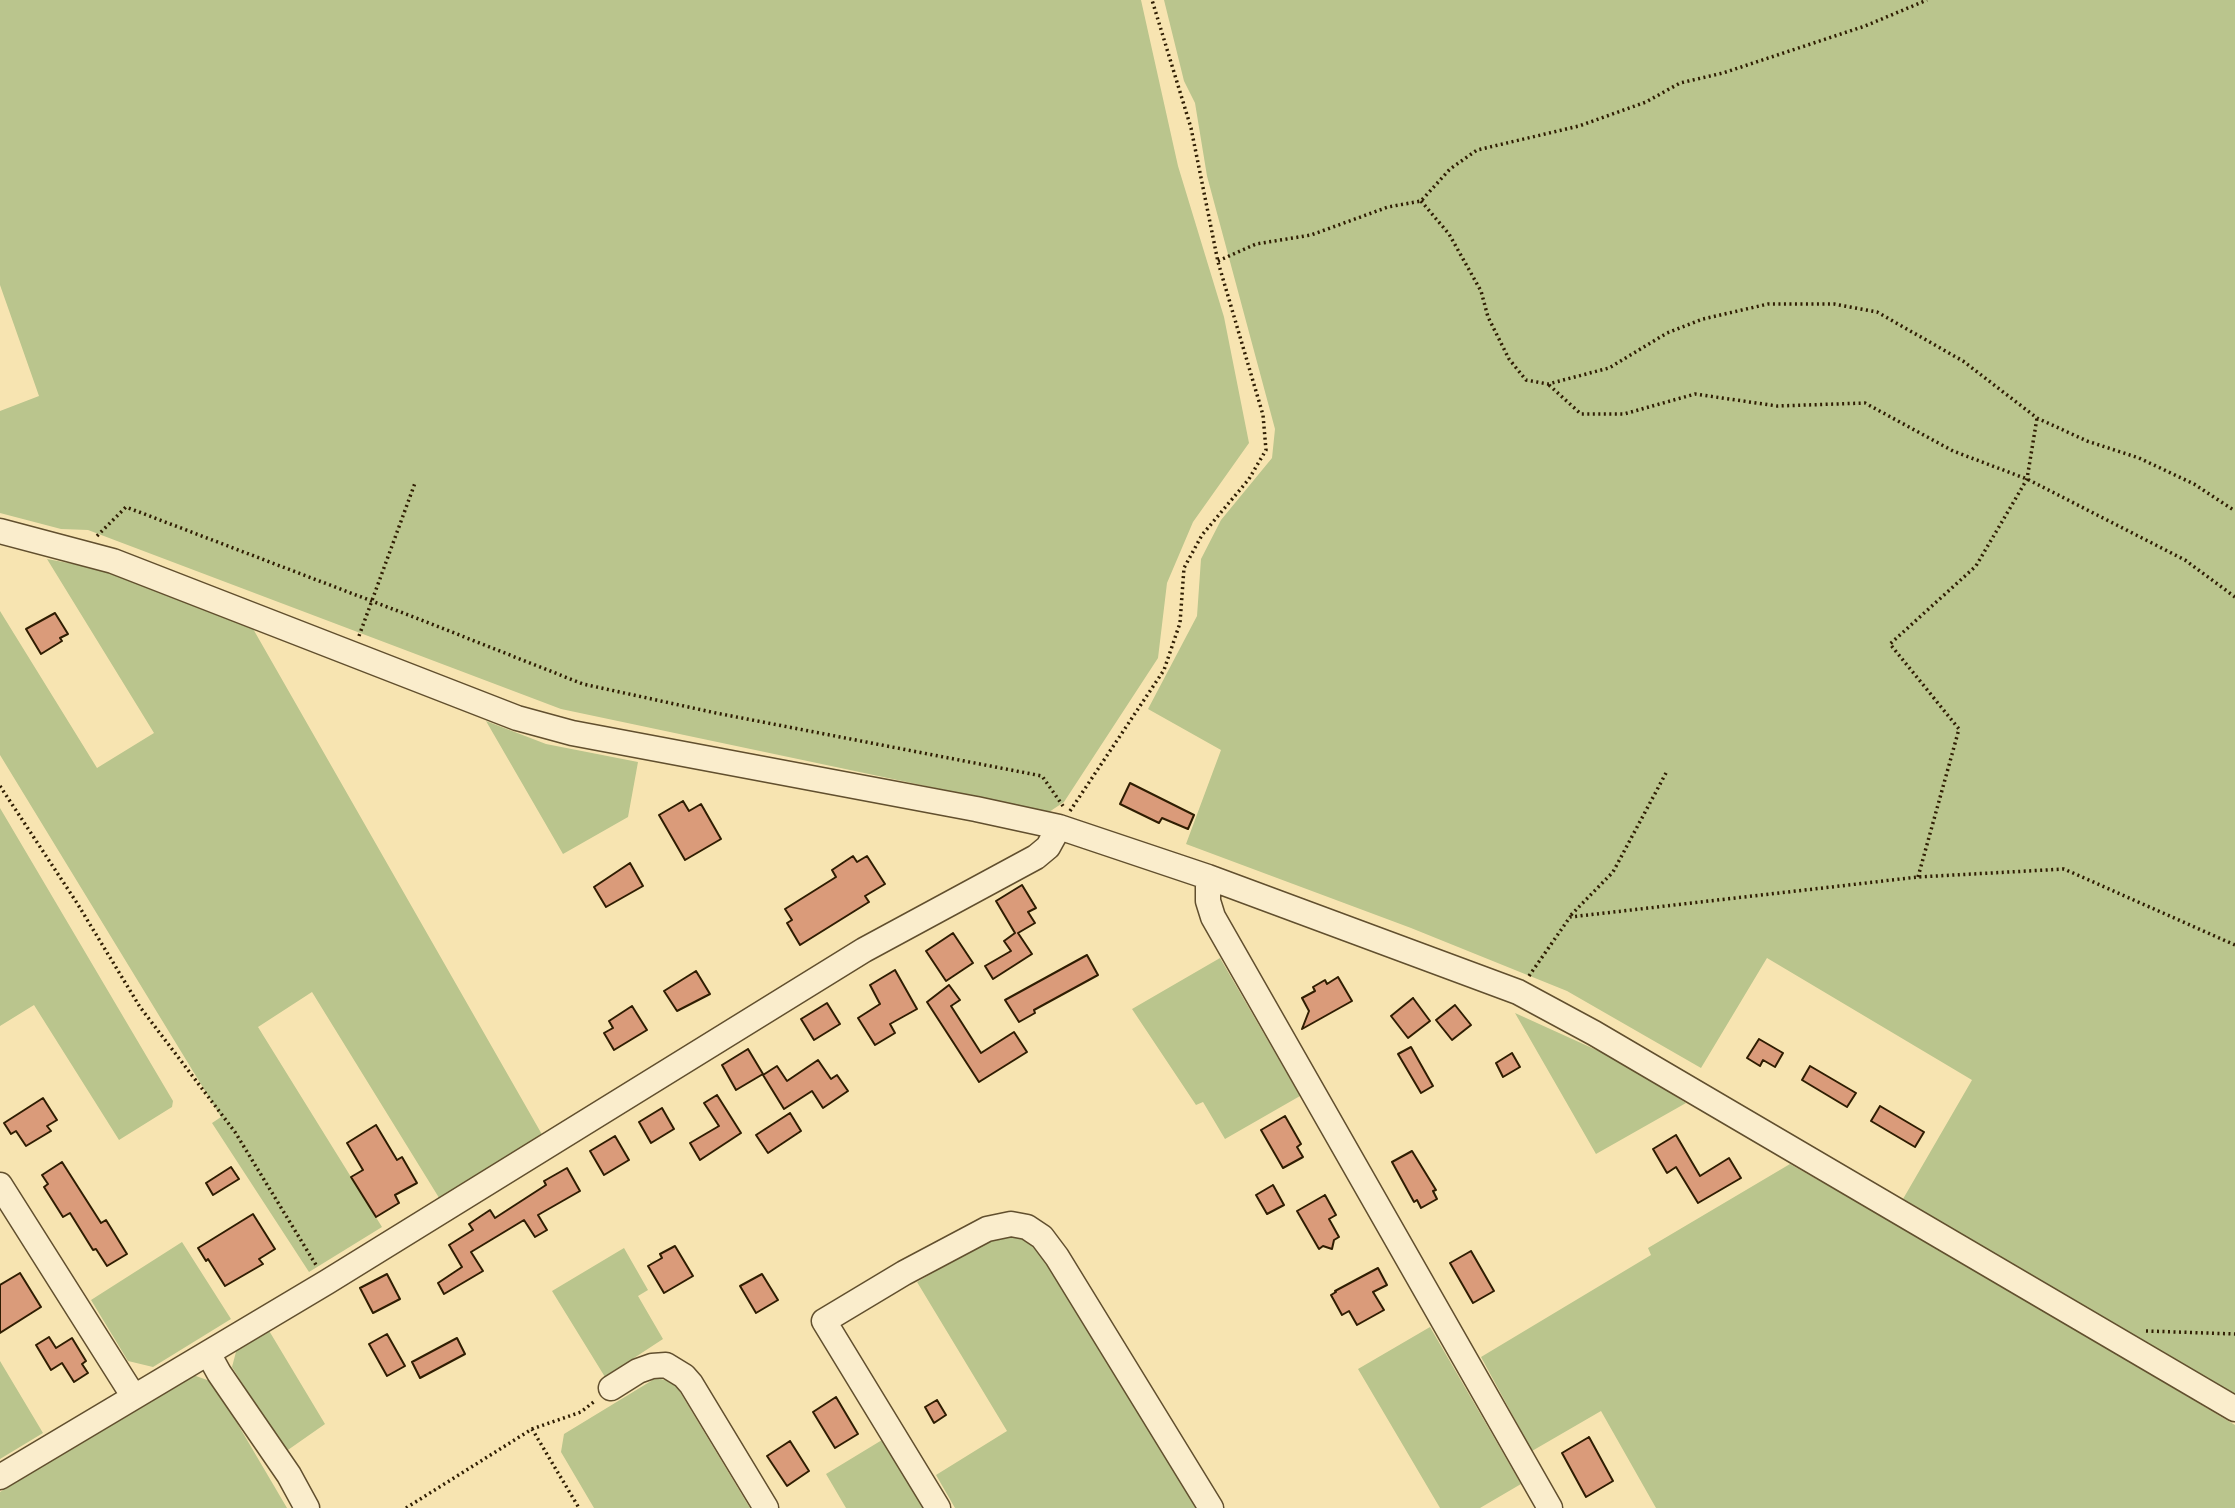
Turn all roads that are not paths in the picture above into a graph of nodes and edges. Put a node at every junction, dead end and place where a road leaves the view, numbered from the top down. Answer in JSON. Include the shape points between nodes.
{"nodes":[{"id":1,"x":0,"y":531,"type":"edge"},
{"id":2,"x":1062,"y":817,"type":"junction"},
{"id":3,"x":1208,"y":877,"type":"junction"},
{"id":4,"x":0,"y":1185,"type":"edge"},
{"id":5,"x":208,"y":1353,"type":"junction"},
{"id":6,"x":611,"y":1388,"type":"road end"},
{"id":7,"x":134,"y":1397,"type":"junction"},
{"id":8,"x":2235,"y":1409,"type":"edge"},
{"id":9,"x":0,"y":1477,"type":"edge"},
{"id":10,"x":307,"y":1508,"type":"edge"},
{"id":11,"x":766,"y":1508,"type":"edge"},
{"id":12,"x":938,"y":1508,"type":"edge"},
{"id":13,"x":1211,"y":1508,"type":"edge"},
{"id":14,"x":1549,"y":1508,"type":"edge"}],
"edges":[{"from":1,"to":2,"type":"street","via":[[113,561],[517,718],[585,736],[976,809]]},
{"from":2,"to":3,"type":"street"},
{"from":2,"to":5,"type":"street","via":[[1048,847],[1036,857],[863,950]]},
{"from":3,"to":8,"type":"street","via":[[1518,992]]},
{"from":3,"to":14,"type":"street","via":[[1213,917]]},
{"from":4,"to":7,"type":"street"},
{"from":5,"to":7,"type":"street"},
{"from":5,"to":10,"type":"street"},
{"from":6,"to":11,"type":"street","via":[[652,1366],[666,1365],[684,1376]]},
{"from":7,"to":9,"type":"street"},
{"from":12,"to":13,"type":"street","via":[[824,1321],[975,1235],[1011,1224],[1042,1237],[1057,1257]]}]}
